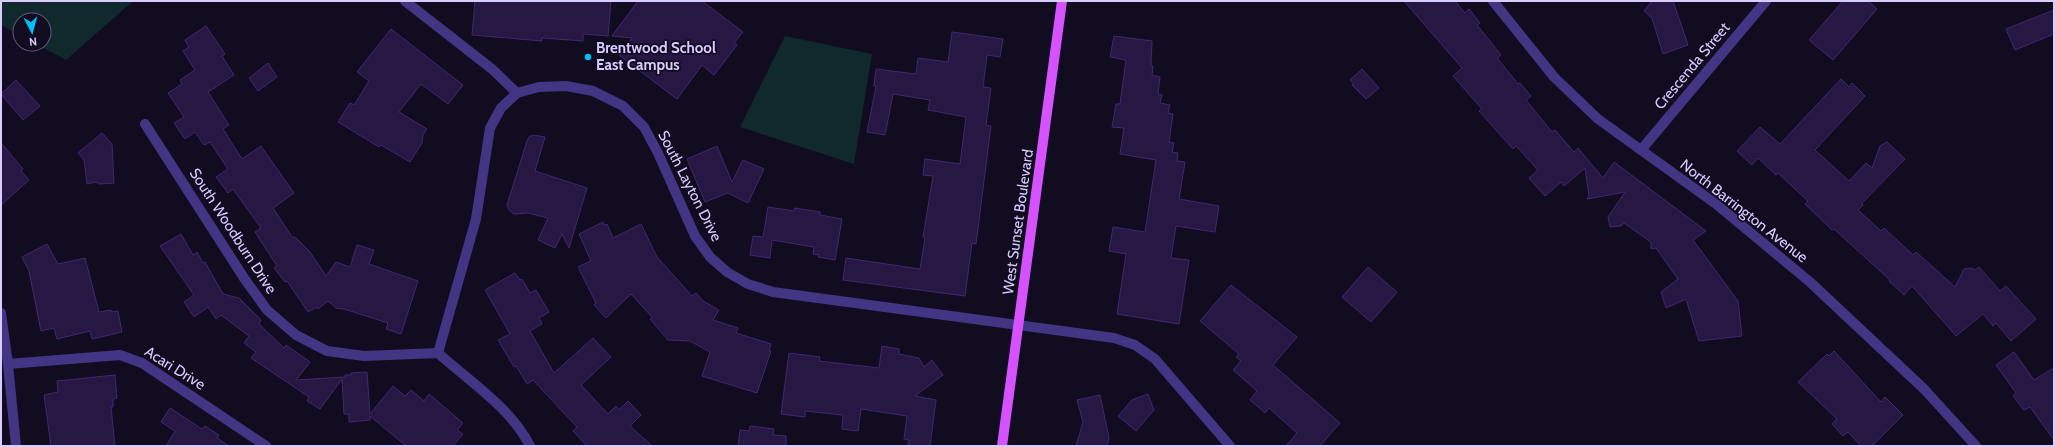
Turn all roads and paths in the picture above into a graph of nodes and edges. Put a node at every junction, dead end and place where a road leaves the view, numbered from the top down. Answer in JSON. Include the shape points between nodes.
{"nodes":[{"id":1,"x":404,"y":1,"type":"edge"},
{"id":2,"x":1062,"y":1,"type":"edge"},
{"id":3,"x":1493,"y":1,"type":"edge"},
{"id":4,"x":1766,"y":1,"type":"edge"},
{"id":5,"x":517,"y":93,"type":"junction"},
{"id":6,"x":146,"y":124,"type":"dead end"},
{"id":7,"x":1641,"y":150,"type":"junction"},
{"id":8,"x":1,"y":313,"type":"edge"},
{"id":9,"x":1019,"y":325,"type":"junction"},
{"id":10,"x":438,"y":353,"type":"junction"},
{"id":11,"x":8,"y":364,"type":"junction"},
{"id":12,"x":16,"y":446,"type":"edge"},
{"id":13,"x":266,"y":446,"type":"edge"},
{"id":14,"x":530,"y":446,"type":"edge"},
{"id":15,"x":1002,"y":446,"type":"edge"},
{"id":16,"x":1230,"y":446,"type":"edge"},
{"id":17,"x":1976,"y":446,"type":"edge"}],
"edges":[{"from":1,"to":5,"type":"street","via":[[492,69]]},
{"from":2,"to":9,"type":"main road","name":"West Sunset Boulevard"},
{"from":3,"to":7,"type":"street","name":"North Barrington Avenue","via":[[1554,77],[1598,119]]},
{"from":4,"to":7,"type":"street","name":"Crescenda Street"},
{"from":5,"to":9,"type":"street","name":"South Layton Drive","via":[[539,87],[566,86],[593,90],[624,106],[644,127],[655,146],[695,236],[710,257],[727,272],[748,284],[773,292]]},
{"from":5,"to":10,"type":"street","name":"South Layton Drive","via":[[501,108],[490,128],[476,219]]},
{"from":6,"to":10,"type":"street","name":"South Woodburn Drive","via":[[244,278],[267,310],[296,335],[327,351],[364,356]]},
{"from":7,"to":17,"type":"street","name":"North Barrington Avenue","via":[[1716,204],[1810,282],[1924,389]]},
{"from":8,"to":11,"type":"street"},
{"from":9,"to":15,"type":"main road","name":"West Sunset Boulevard"},
{"from":9,"to":16,"type":"street","name":"South Layton Drive","via":[[1114,338],[1135,346],[1155,358]]},
{"from":10,"to":14,"type":"street","via":[[498,406],[523,433]]},
{"from":11,"to":12,"type":"street"},
{"from":11,"to":13,"type":"street","name":"Acari Drive","via":[[120,355],[142,363]]}]}
